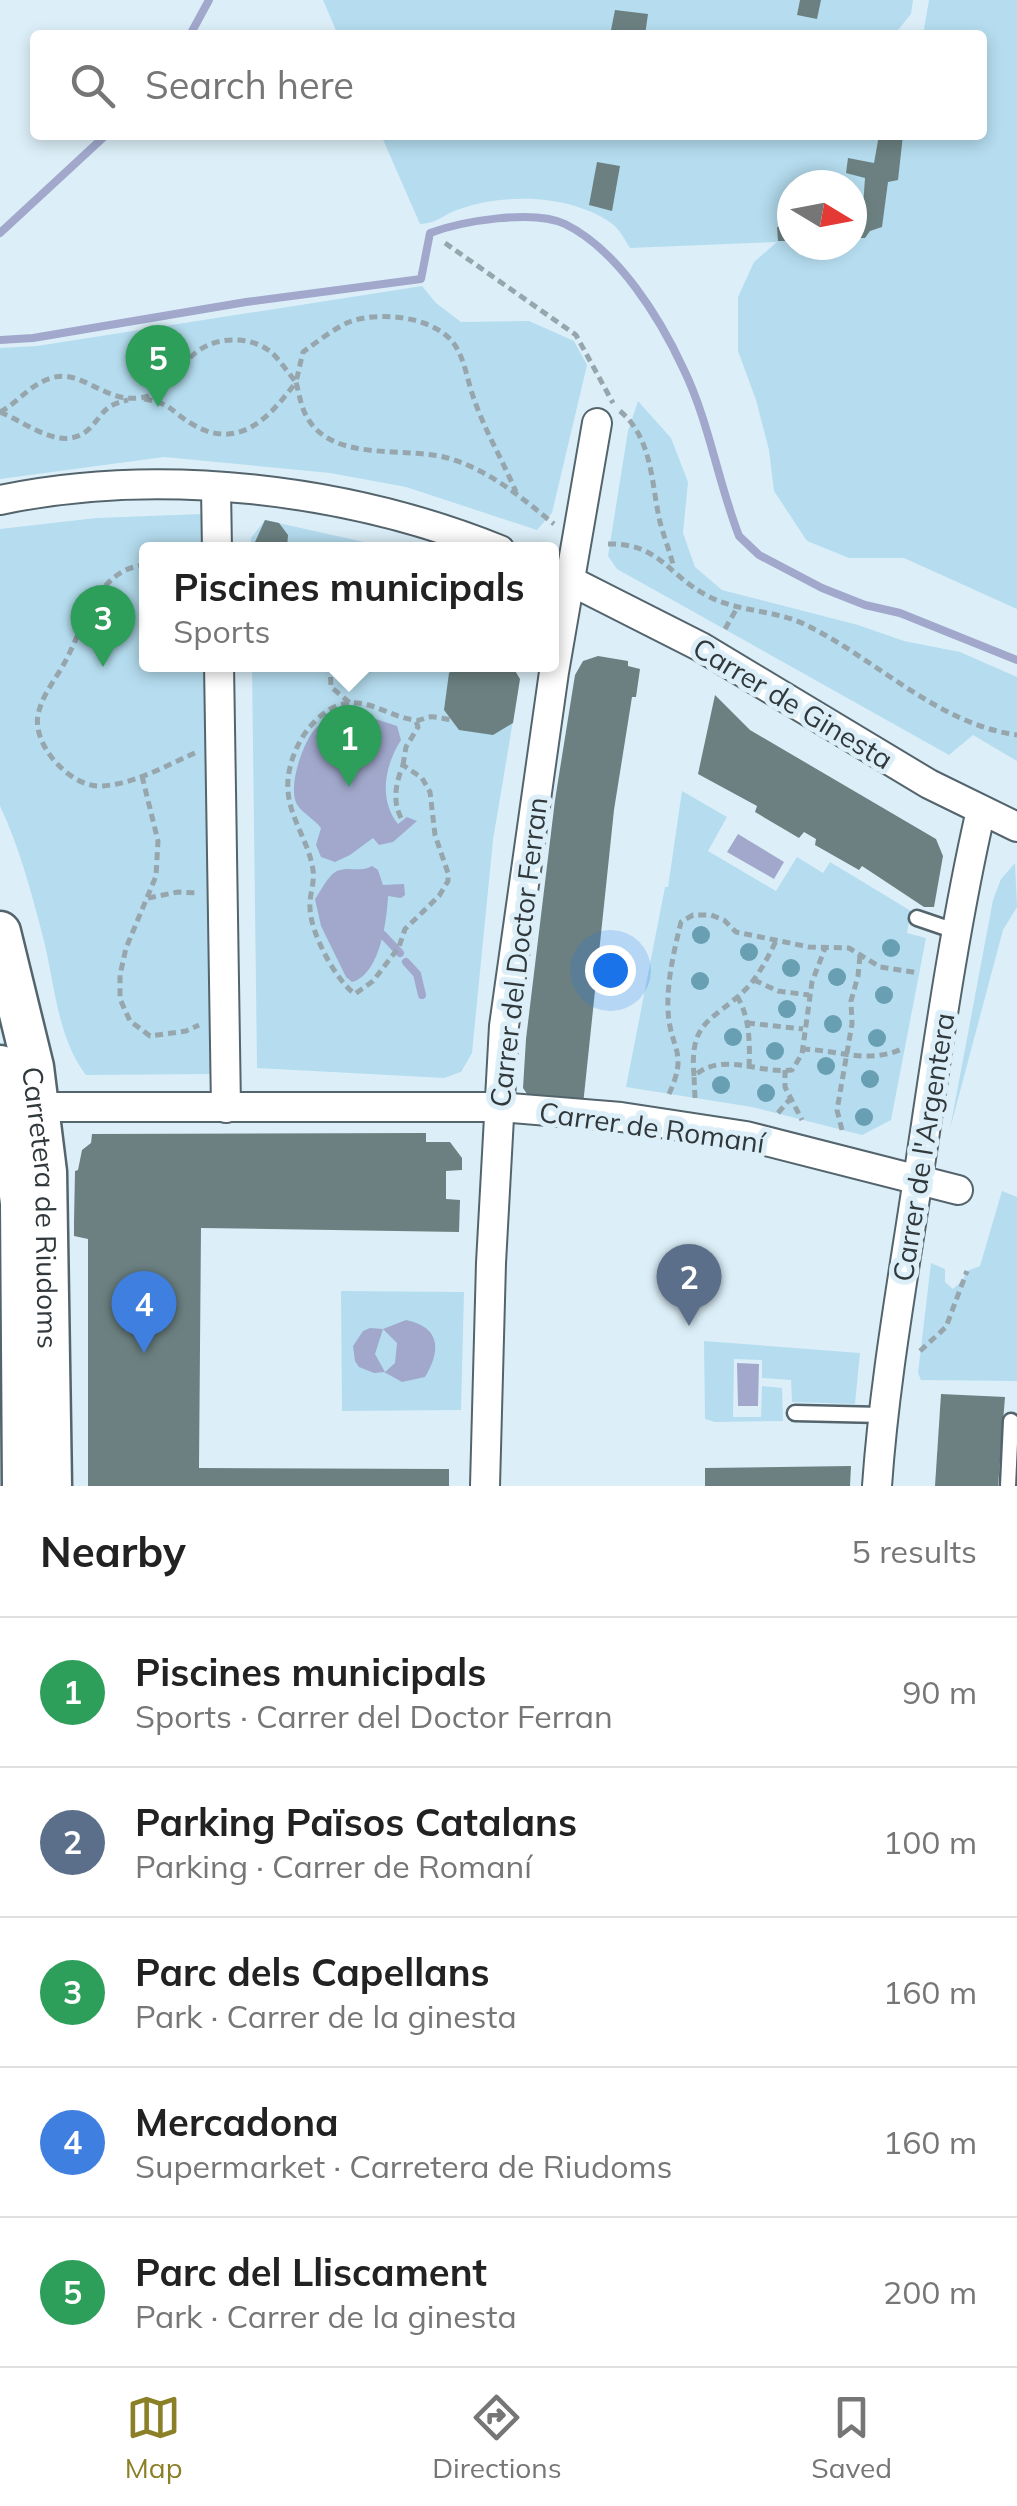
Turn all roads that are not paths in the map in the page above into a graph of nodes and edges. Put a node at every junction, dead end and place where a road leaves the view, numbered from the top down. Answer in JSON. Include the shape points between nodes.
{"nodes":[{"id":1,"x":597,"y":423,"type":"dead end"},
{"id":2,"x":216,"y":488,"type":"junction"},
{"id":3,"x":0,"y":500,"type":"edge"},
{"id":4,"x":218,"y":542,"type":"edge"},
{"id":5,"x":481,"y":542,"type":"edge"},
{"id":6,"x":560,"y":576,"type":"edge"},
{"id":7,"x":219,"y":672,"type":"edge"},
{"id":8,"x":548,"y":672,"type":"edge"},
{"id":9,"x":981,"y":810,"type":"junction"},
{"id":10,"x":1017,"y":826,"type":"edge"},
{"id":11,"x":917,"y":918,"type":"dead end"},
{"id":12,"x":0,"y":932,"type":"edge"},
{"id":13,"x":958,"y":932,"type":"junction"},
{"id":14,"x":12,"y":1094,"type":"edge"},
{"id":15,"x":498,"y":1107,"type":"junction"},
{"id":16,"x":226,"y":1108,"type":"junction"},
{"id":17,"x":918,"y":1180,"type":"junction"},
{"id":18,"x":958,"y":1190,"type":"dead end"},
{"id":19,"x":11,"y":1341,"type":"edge"},
{"id":20,"x":795,"y":1412,"type":"dead end"},
{"id":21,"x":882,"y":1414,"type":"junction"},
{"id":22,"x":1011,"y":1421,"type":"dead end"},
{"id":23,"x":23,"y":1486,"type":"edge"},
{"id":24,"x":51,"y":1486,"type":"edge"},
{"id":25,"x":485,"y":1486,"type":"edge"},
{"id":26,"x":877,"y":1486,"type":"edge"},
{"id":27,"x":1008,"y":1486,"type":"edge"}],
"edges":[{"from":1,"to":6,"type":"street","name":"Carrer del Doctor Ferran","via":[[576,542]]},
{"from":2,"to":3,"type":"street","via":[[88,489]]},
{"from":2,"to":4,"type":"street"},
{"from":2,"to":5,"type":"street","via":[[375,510]]},
{"from":6,"to":9,"type":"street","name":"Carrer de Ginesta","via":[[701,646]]},
{"from":7,"to":16,"type":"street"},
{"from":8,"to":15,"type":"street","name":"Carrer del Doctor Ferran"},
{"from":9,"to":10,"type":"street","name":"Carrer de Ginesta"},
{"from":9,"to":13,"type":"street","name":"Carrer de l'Argentera"},
{"from":11,"to":13,"type":"lane"},
{"from":12,"to":14,"type":"main road","name":"Carretera de Riudoms","via":[[21,1009]]},
{"from":13,"to":17,"type":"street","name":"Carrer de l'Argentera"},
{"from":14,"to":16,"type":"street","name":"Carrer de Romaní"},
{"from":14,"to":19,"type":"main road","name":"Carretera de Riudoms","via":[[21,1203]]},
{"from":14,"to":24,"type":"main road","name":"Carretera de Riudoms","via":[[46,1172]]},
{"from":15,"to":16,"type":"street","name":"Carrer de Romaní"},
{"from":15,"to":17,"type":"street","name":"Carrer de Romaní","via":[[746,1136]]},
{"from":15,"to":25,"type":"street","name":"Carrer del Doctor Ferran"},
{"from":17,"to":18,"type":"street","name":"Carrer de Romaní"},
{"from":17,"to":21,"type":"street","name":"Carrer de l'Argentera"},
{"from":19,"to":23,"type":"main road","name":"Carretera de Riudoms"},
{"from":20,"to":21,"type":"lane"},
{"from":21,"to":26,"type":"street","name":"Carrer de l'Argentera"},
{"from":22,"to":27,"type":"lane"}]}
